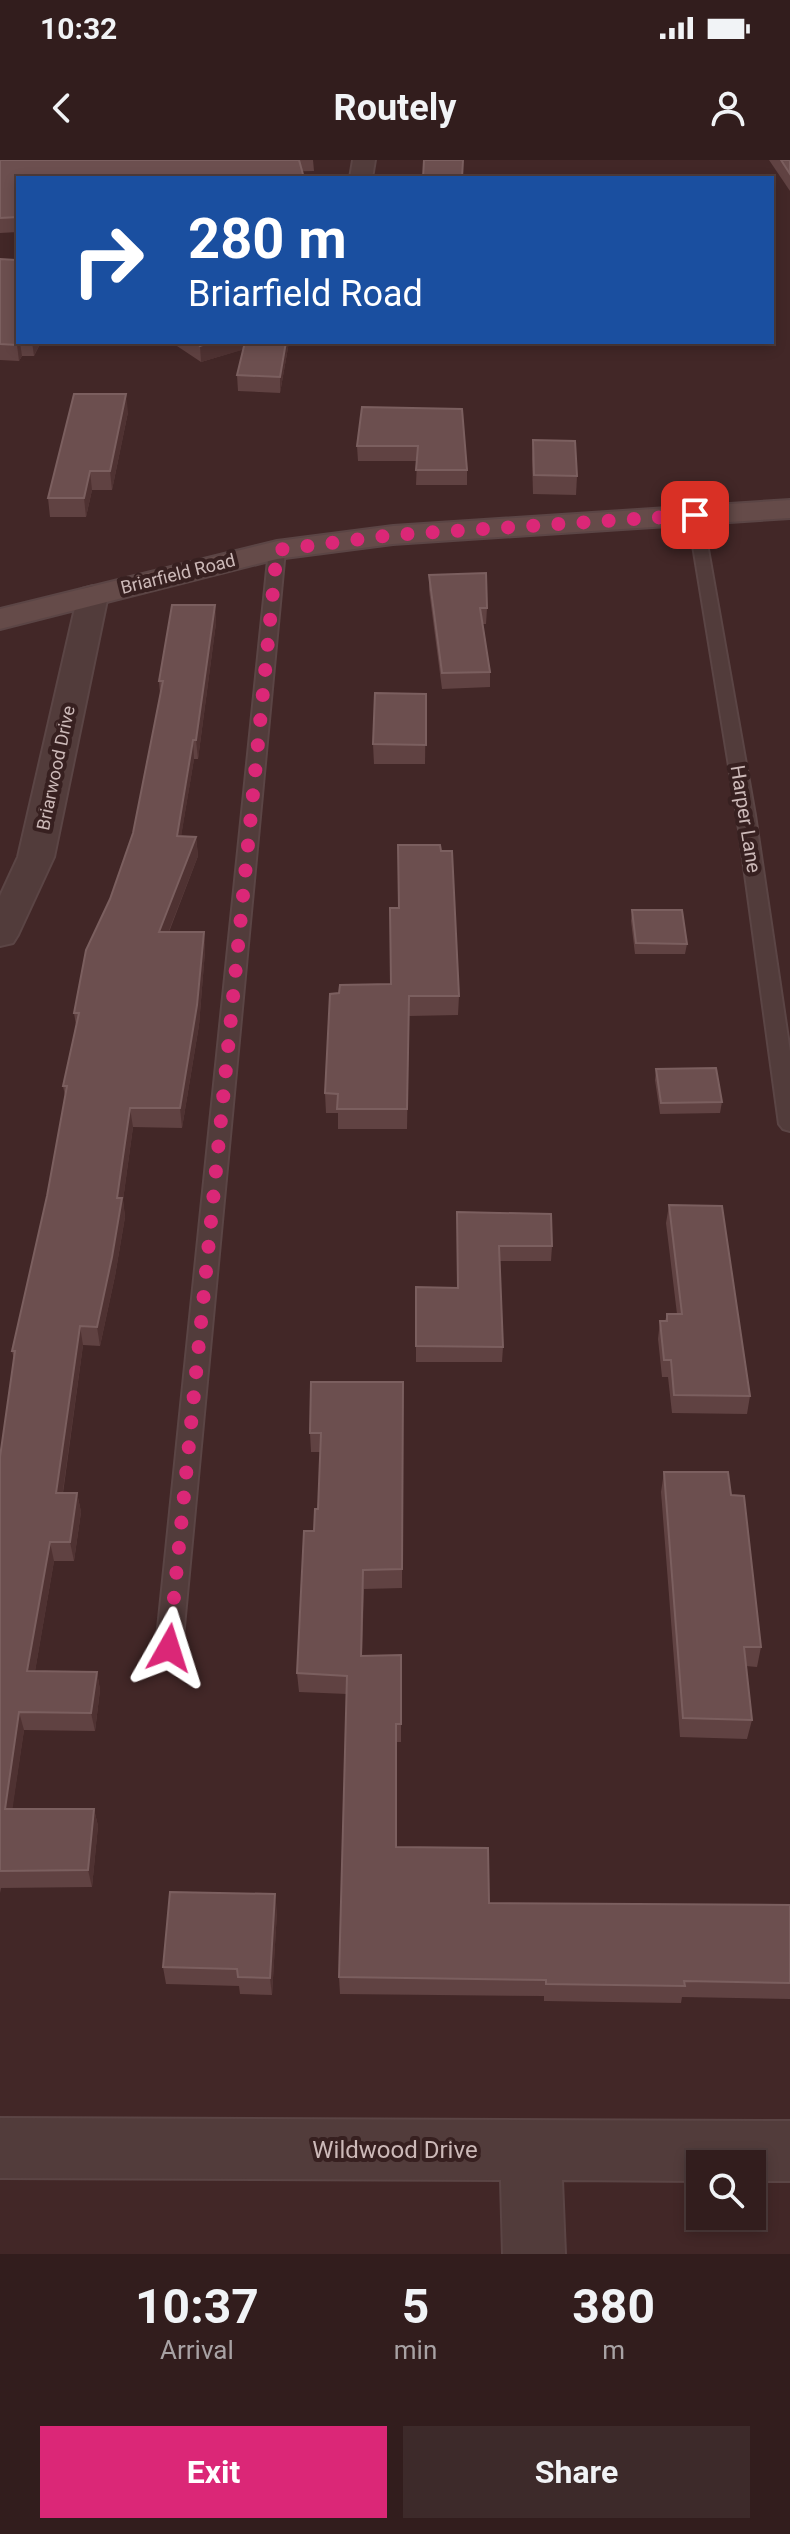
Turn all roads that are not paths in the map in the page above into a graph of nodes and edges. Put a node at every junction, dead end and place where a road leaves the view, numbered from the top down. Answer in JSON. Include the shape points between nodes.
{"nodes":[{"id":1,"x":790,"y":509,"type":"edge"},
{"id":2,"x":695,"y":515,"type":"junction"},
{"id":3,"x":277,"y":550,"type":"junction"},
{"id":4,"x":93,"y":595,"type":"junction"},
{"id":5,"x":0,"y":619,"type":"edge"},
{"id":6,"x":0,"y":935,"type":"edge"},
{"id":7,"x":790,"y":1124,"type":"edge"},
{"id":8,"x":169,"y":1648,"type":"dead end"},
{"id":9,"x":0,"y":2148,"type":"edge"},
{"id":10,"x":530,"y":2151,"type":"junction"},
{"id":11,"x":790,"y":2151,"type":"edge"},
{"id":12,"x":534,"y":2254,"type":"edge"}],
"edges":[{"from":1,"to":2,"type":"main road","name":"Briarfield Road"},
{"from":2,"to":3,"type":"main road","name":"Briarfield Road","via":[[393,535]]},
{"from":2,"to":7,"type":"lane","name":"Harper Lane","via":[[746,815]]},
{"from":3,"to":4,"type":"main road","name":"Briarfield Road"},
{"from":3,"to":8,"type":"lane"},
{"from":4,"to":5,"type":"main road","name":"Briarfield Road"},
{"from":4,"to":6,"type":"street","name":"Briarwood Drive","via":[[36,857]]},
{"from":9,"to":10,"type":"street","name":"Wildwood Drive"},
{"from":10,"to":11,"type":"street","name":"Wildwood Drive"},
{"from":10,"to":12,"type":"street"}]}
